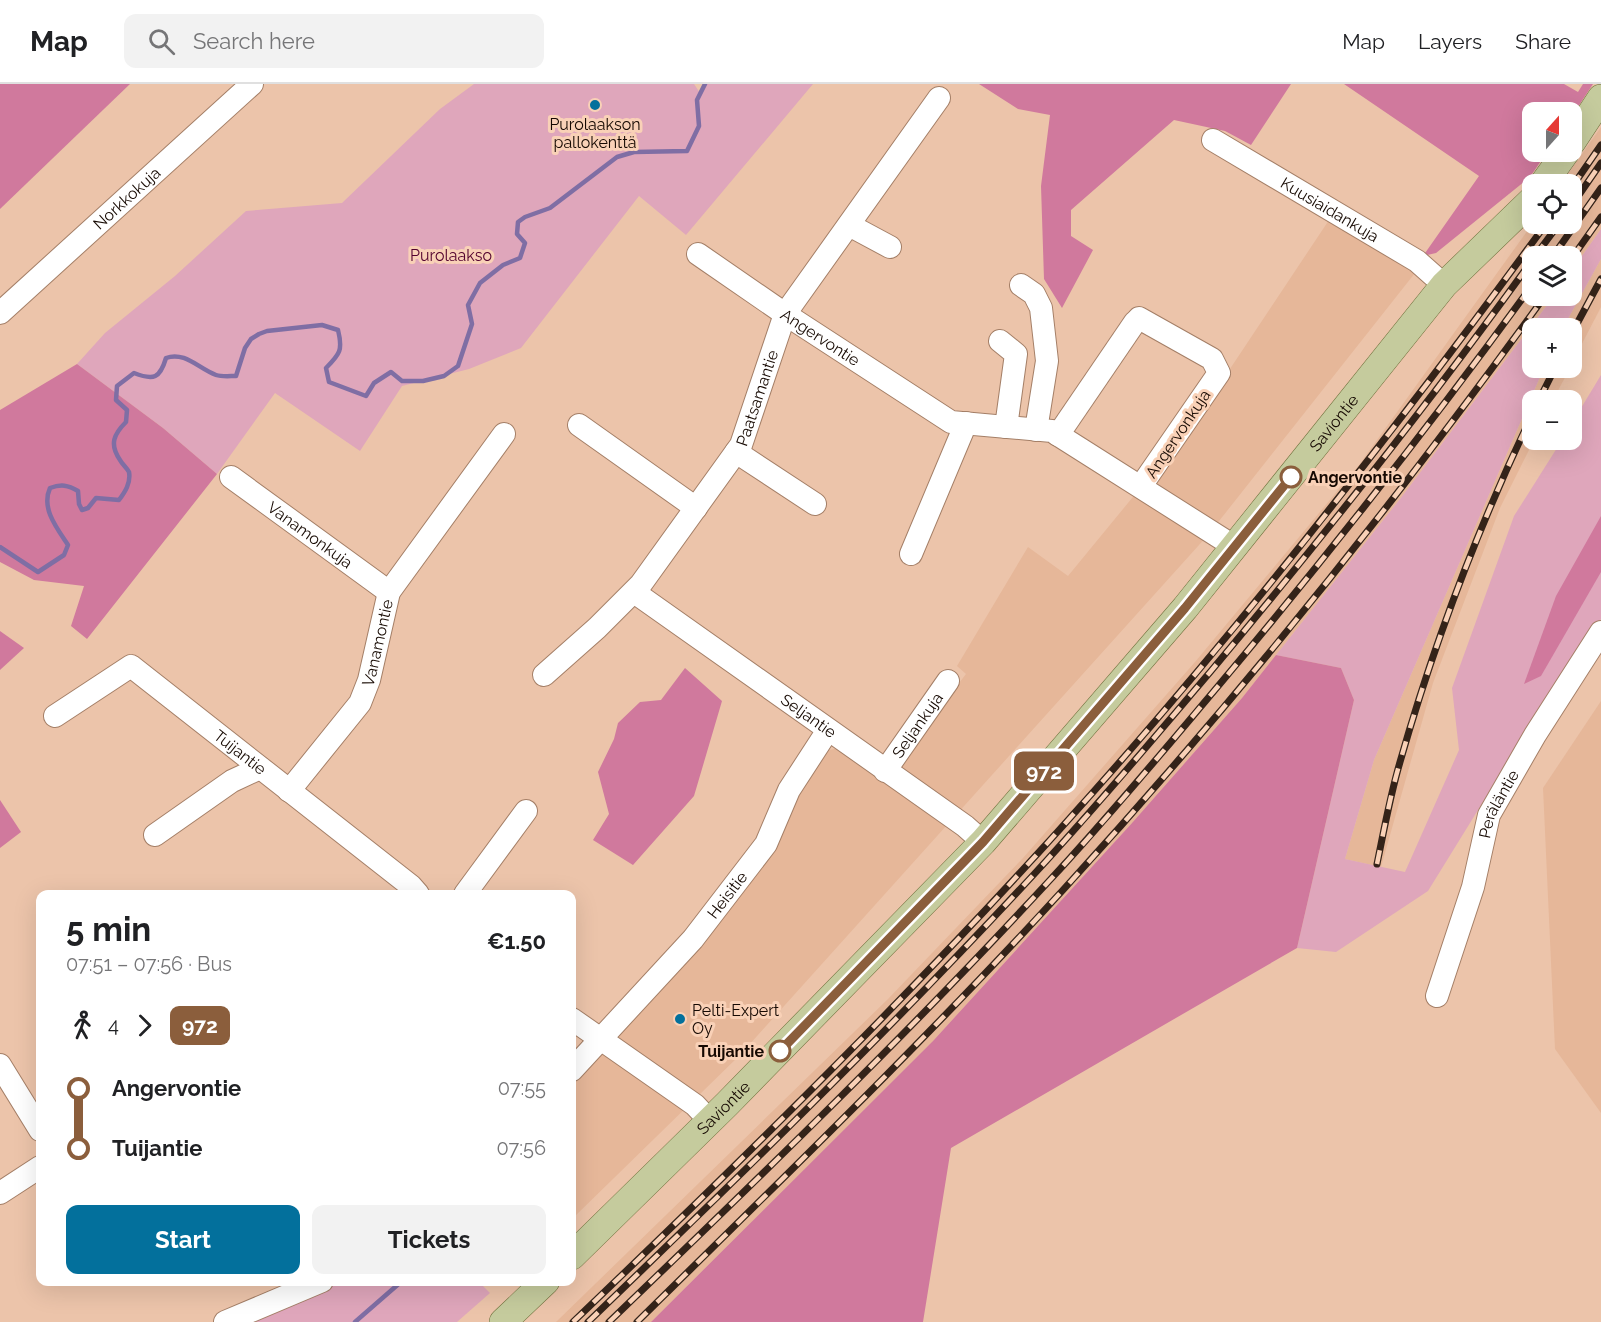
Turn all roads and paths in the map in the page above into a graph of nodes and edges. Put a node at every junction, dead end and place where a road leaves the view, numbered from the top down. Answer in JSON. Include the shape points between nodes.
{"nodes":[{"id":1,"x":252,"y":84,"type":"edge"},
{"id":2,"x":939,"y":98,"type":"dead end"},
{"id":3,"x":1601,"y":98,"type":"edge"},
{"id":4,"x":1582,"y":127,"type":"edge"},
{"id":5,"x":1213,"y":140,"type":"dead end"},
{"id":6,"x":1522,"y":210,"type":"edge"},
{"id":7,"x":849,"y":225,"type":"junction"},
{"id":8,"x":890,"y":247,"type":"dead end"},
{"id":9,"x":698,"y":254,"type":"dead end"},
{"id":10,"x":1022,"y":285,"type":"dead end"},
{"id":11,"x":1444,"y":285,"type":"junction"},
{"id":12,"x":0,"y":313,"type":"edge"},
{"id":13,"x":785,"y":314,"type":"junction"},
{"id":14,"x":1000,"y":341,"type":"dead end"},
{"id":15,"x":966,"y":423,"type":"junction"},
{"id":16,"x":579,"y":425,"type":"dead end"},
{"id":17,"x":1006,"y":427,"type":"junction"},
{"id":18,"x":1036,"y":430,"type":"junction"},
{"id":19,"x":504,"y":434,"type":"dead end"},
{"id":20,"x":1058,"y":435,"type":"junction"},
{"id":21,"x":736,"y":452,"type":"junction"},
{"id":22,"x":231,"y":477,"type":"dead end"},
{"id":23,"x":1142,"y":486,"type":"junction"},
{"id":24,"x":815,"y":504,"type":"dead end"},
{"id":25,"x":696,"y":508,"type":"junction"},
{"id":26,"x":1235,"y":547,"type":"junction"},
{"id":27,"x":911,"y":554,"type":"dead end"},
{"id":28,"x":389,"y":592,"type":"junction"},
{"id":29,"x":634,"y":592,"type":"junction"},
{"id":30,"x":1601,"y":632,"type":"edge"},
{"id":31,"x":544,"y":675,"type":"dead end"},
{"id":32,"x":948,"y":681,"type":"dead end"},
{"id":33,"x":55,"y":716,"type":"dead end"},
{"id":34,"x":828,"y":730,"type":"junction"},
{"id":35,"x":260,"y":768,"type":"junction"},
{"id":36,"x":885,"y":771,"type":"junction"},
{"id":37,"x":289,"y":791,"type":"junction"},
{"id":38,"x":526,"y":811,"type":"dead end"},
{"id":39,"x":155,"y":835,"type":"dead end"},
{"id":40,"x":983,"y":842,"type":"junction"},
{"id":41,"x":414,"y":890,"type":"edge"},
{"id":42,"x":468,"y":890,"type":"edge"},
{"id":43,"x":1437,"y":996,"type":"dead end"},
{"id":44,"x":576,"y":1022,"type":"edge"},
{"id":45,"x":600,"y":1041,"type":"junction"},
{"id":46,"x":0,"y":1065,"type":"edge"},
{"id":47,"x":576,"y":1066,"type":"edge"},
{"id":48,"x":710,"y":1121,"type":"junction"},
{"id":49,"x":36,"y":1124,"type":"edge"},
{"id":50,"x":36,"y":1170,"type":"edge"},
{"id":51,"x":0,"y":1193,"type":"edge"},
{"id":52,"x":576,"y":1252,"type":"edge"},
{"id":53,"x":310,"y":1286,"type":"edge"},
{"id":54,"x":541,"y":1286,"type":"edge"},
{"id":55,"x":225,"y":1322,"type":"edge"},
{"id":56,"x":503,"y":1322,"type":"edge"}],
"edges":[{"from":1,"to":12,"type":"street","name":"Norkkokuja"},
{"from":2,"to":7,"type":"street","name":"Paatsamantie"},
{"from":3,"to":4,"type":"main road"},
{"from":5,"to":11,"type":"street","name":"Kuusiaidankuja","via":[[1417,261]]},
{"from":6,"to":11,"type":"main road","name":"Saviontie"},
{"from":7,"to":8,"type":"street"},
{"from":7,"to":13,"type":"street","name":"Paatsamantie"},
{"from":9,"to":13,"type":"street","name":"Angervontie"},
{"from":10,"to":18,"type":"street","via":[[1034,294],[1041,308],[1047,361]]},
{"from":11,"to":26,"type":"main road","name":"Saviontie"},
{"from":13,"to":15,"type":"street","name":"Angervontie","via":[[951,422]]},
{"from":13,"to":21,"type":"street","name":"Paatsamantie"},
{"from":14,"to":17,"type":"street","via":[[1016,354]]},
{"from":15,"to":17,"type":"street","name":"Angervontie"},
{"from":15,"to":27,"type":"street"},
{"from":16,"to":25,"type":"street"},
{"from":17,"to":18,"type":"street","name":"Angervontie"},
{"from":18,"to":20,"type":"street","name":"Angervontie"},
{"from":19,"to":28,"type":"street","name":"Vanamontie"},
{"from":20,"to":23,"type":"street","name":"Angervontie"},
{"from":20,"to":23,"type":"street","name":"Angervonkuja","via":[[1137,320],[1212,359],[1219,374]]},
{"from":21,"to":24,"type":"street"},
{"from":21,"to":25,"type":"street","name":"Paatsamantie"},
{"from":22,"to":28,"type":"street","name":"Vanamonkuja"},
{"from":23,"to":26,"type":"street","name":"Angervontie"},
{"from":25,"to":29,"type":"street","name":"Paatsamantie"},
{"from":26,"to":40,"type":"main road","name":"Saviontie"},
{"from":28,"to":37,"type":"street","name":"Vanamontie","via":[[360,703]]},
{"from":29,"to":31,"type":"street","name":"Paatsamantie"},
{"from":29,"to":34,"type":"street","name":"Seljantie"},
{"from":30,"to":43,"type":"street","name":"Peräläntie","via":[[1489,815],[1473,887]]},
{"from":32,"to":36,"type":"street","name":"Seljankuja"},
{"from":33,"to":35,"type":"street","name":"Tuijantie","via":[[131,666]]},
{"from":34,"to":36,"type":"street","name":"Seljantie"},
{"from":34,"to":45,"type":"street","name":"Heisitie","via":[[789,790],[766,844],[693,939]]},
{"from":35,"to":37,"type":"street","name":"Tuijantie"},
{"from":35,"to":39,"type":"street","via":[[232,781]]},
{"from":36,"to":40,"type":"street","name":"Seljantie"},
{"from":37,"to":41,"type":"street","name":"Tuijantie"},
{"from":38,"to":42,"type":"street"},
{"from":40,"to":48,"type":"main road","name":"Saviontie"},
{"from":44,"to":45,"type":"street"},
{"from":45,"to":47,"type":"street","name":"Heisitie"},
{"from":45,"to":48,"type":"street","via":[[695,1105]]},
{"from":46,"to":49,"type":"street"},
{"from":48,"to":52,"type":"main road","name":"Saviontie"},
{"from":50,"to":51,"type":"street"},
{"from":53,"to":55,"type":"street"},
{"from":54,"to":56,"type":"main road"}]}
